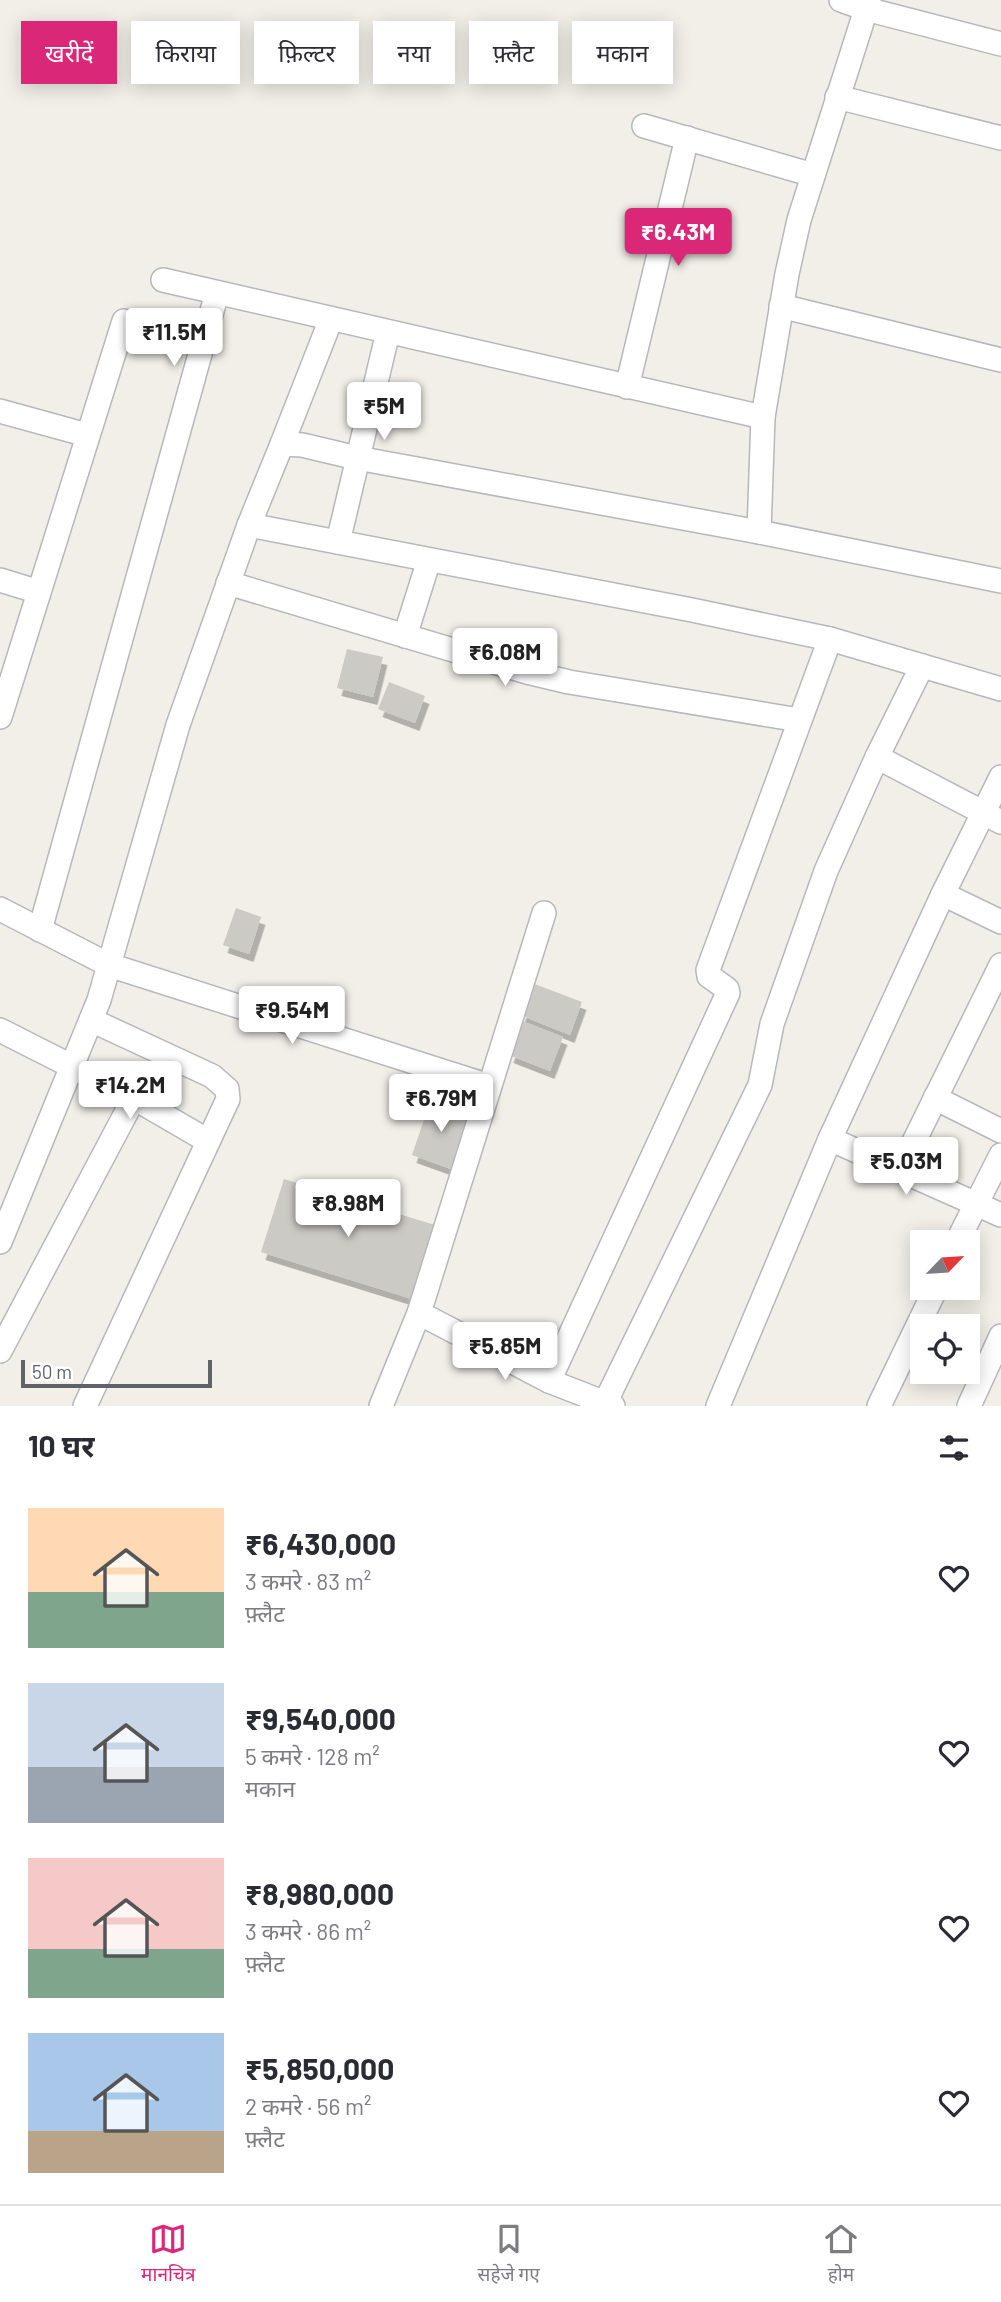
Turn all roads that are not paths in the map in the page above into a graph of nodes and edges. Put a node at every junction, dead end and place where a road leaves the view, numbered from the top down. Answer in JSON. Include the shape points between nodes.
{"nodes":[{"id":1,"x":841,"y":0,"type":"edge"},
{"id":2,"x":867,"y":4,"type":"edge"},
{"id":3,"x":1001,"y":44,"type":"edge"},
{"id":4,"x":837,"y":97,"type":"junction"},
{"id":5,"x":644,"y":126,"type":"dead end"},
{"id":6,"x":687,"y":138,"type":"junction"},
{"id":7,"x":1001,"y":138,"type":"edge"},
{"id":8,"x":813,"y":175,"type":"junction"},
{"id":9,"x":163,"y":281,"type":"dead end"},
{"id":10,"x":217,"y":293,"type":"junction"},
{"id":11,"x":781,"y":306,"type":"junction"},
{"id":12,"x":331,"y":319,"type":"junction"},
{"id":13,"x":124,"y":321,"type":"dead end"},
{"id":14,"x":388,"y":332,"type":"junction"},
{"id":15,"x":1001,"y":360,"type":"edge"},
{"id":16,"x":627,"y":387,"type":"junction"},
{"id":17,"x":0,"y":411,"type":"edge"},
{"id":18,"x":763,"y":416,"type":"junction"},
{"id":19,"x":87,"y":435,"type":"junction"},
{"id":20,"x":282,"y":444,"type":"junction"},
{"id":21,"x":357,"y":458,"type":"junction"},
{"id":22,"x":249,"y":525,"type":"junction"},
{"id":23,"x":758,"y":532,"type":"junction"},
{"id":24,"x":338,"y":542,"type":"junction"},
{"id":25,"x":429,"y":559,"type":"junction"},
{"id":26,"x":0,"y":580,"type":"edge"},
{"id":27,"x":1001,"y":581,"type":"edge"},
{"id":28,"x":228,"y":583,"type":"junction"},
{"id":29,"x":38,"y":592,"type":"junction"},
{"id":30,"x":405,"y":636,"type":"junction"},
{"id":31,"x":830,"y":639,"type":"junction"},
{"id":32,"x":922,"y":666,"type":"junction"},
{"id":33,"x":1001,"y":689,"type":"edge"},
{"id":34,"x":0,"y":717,"type":"edge"},
{"id":35,"x":799,"y":720,"type":"junction"},
{"id":36,"x":877,"y":757,"type":"junction"},
{"id":37,"x":1001,"y":777,"type":"edge"},
{"id":38,"x":992,"y":818,"type":"edge"},
{"id":39,"x":943,"y":894,"type":"junction"},
{"id":40,"x":0,"y":909,"type":"edge"},
{"id":41,"x":544,"y":913,"type":"dead end"},
{"id":42,"x":1001,"y":922,"type":"edge"},
{"id":43,"x":40,"y":930,"type":"junction"},
{"id":44,"x":108,"y":965,"type":"junction"},
{"id":45,"x":1001,"y":965,"type":"edge"},
{"id":46,"x":91,"y":1020,"type":"junction"},
{"id":47,"x":0,"y":1030,"type":"edge"},
{"id":48,"x":72,"y":1065,"type":"junction"},
{"id":49,"x":489,"y":1086,"type":"junction"},
{"id":50,"x":134,"y":1098,"type":"junction"},
{"id":51,"x":936,"y":1098,"type":"junction"},
{"id":52,"x":1001,"y":1131,"type":"edge"},
{"id":53,"x":830,"y":1139,"type":"junction"},
{"id":54,"x":208,"y":1142,"type":"junction"},
{"id":55,"x":1001,"y":1155,"type":"edge"},
{"id":56,"x":900,"y":1170,"type":"junction"},
{"id":57,"x":976,"y":1204,"type":"junction"},
{"id":58,"x":1001,"y":1215,"type":"edge"},
{"id":59,"x":963,"y":1230,"type":"edge"},
{"id":60,"x":0,"y":1242,"type":"edge"},
{"id":61,"x":930,"y":1300,"type":"edge"},
{"id":62,"x":419,"y":1313,"type":"junction"},
{"id":63,"x":1001,"y":1336,"type":"edge"},
{"id":64,"x":0,"y":1352,"type":"edge"},
{"id":65,"x":549,"y":1381,"type":"junction"},
{"id":66,"x":609,"y":1404,"type":"edge"},
{"id":67,"x":85,"y":1406,"type":"edge"},
{"id":68,"x":381,"y":1406,"type":"edge"},
{"id":69,"x":718,"y":1406,"type":"edge"},
{"id":70,"x":880,"y":1406,"type":"edge"},
{"id":71,"x":969,"y":1406,"type":"edge"}],
"edges":[{"from":1,"to":2,"type":"street"},
{"from":2,"to":3,"type":"street"},
{"from":2,"to":4,"type":"street"},
{"from":4,"to":7,"type":"street"},
{"from":4,"to":8,"type":"street"},
{"from":5,"to":6,"type":"street"},
{"from":6,"to":8,"type":"street"},
{"from":6,"to":16,"type":"street"},
{"from":8,"to":11,"type":"street"},
{"from":9,"to":10,"type":"street"},
{"from":10,"to":12,"type":"street"},
{"from":10,"to":43,"type":"street"},
{"from":11,"to":15,"type":"street"},
{"from":11,"to":18,"type":"street"},
{"from":12,"to":14,"type":"street"},
{"from":12,"to":20,"type":"street"},
{"from":13,"to":19,"type":"street"},
{"from":14,"to":16,"type":"street"},
{"from":14,"to":21,"type":"street"},
{"from":16,"to":18,"type":"street"},
{"from":17,"to":19,"type":"street"},
{"from":18,"to":23,"type":"street"},
{"from":19,"to":29,"type":"street"},
{"from":20,"to":21,"type":"street"},
{"from":20,"to":22,"type":"street"},
{"from":21,"to":23,"type":"street"},
{"from":21,"to":24,"type":"street"},
{"from":22,"to":24,"type":"street"},
{"from":22,"to":28,"type":"street"},
{"from":23,"to":27,"type":"street"},
{"from":24,"to":25,"type":"street"},
{"from":25,"to":30,"type":"street"},
{"from":25,"to":31,"type":"street"},
{"from":26,"to":29,"type":"street"},
{"from":28,"to":30,"type":"street"},
{"from":28,"to":44,"type":"street","via":[[178,725]]},
{"from":29,"to":34,"type":"street"},
{"from":30,"to":35,"type":"street","via":[[569,682]]},
{"from":31,"to":32,"type":"street"},
{"from":31,"to":35,"type":"street"},
{"from":32,"to":33,"type":"street"},
{"from":32,"to":36,"type":"street"},
{"from":35,"to":65,"type":"street","via":[[708,970],[728,993]]},
{"from":36,"to":38,"type":"street"},
{"from":36,"to":66,"type":"street","via":[[825,871],[772,1024],[760,1085]]},
{"from":37,"to":38,"type":"street"},
{"from":38,"to":39,"type":"street"},
{"from":39,"to":42,"type":"street"},
{"from":39,"to":53,"type":"street"},
{"from":40,"to":43,"type":"street"},
{"from":41,"to":49,"type":"street"},
{"from":43,"to":44,"type":"street"},
{"from":44,"to":46,"type":"street"},
{"from":44,"to":49,"type":"street"},
{"from":45,"to":51,"type":"street"},
{"from":46,"to":48,"type":"street"},
{"from":46,"to":54,"type":"street","via":[[222,1083],[228,1099]]},
{"from":47,"to":48,"type":"street"},
{"from":48,"to":50,"type":"street"},
{"from":48,"to":60,"type":"street"},
{"from":49,"to":62,"type":"street"},
{"from":50,"to":54,"type":"street"},
{"from":50,"to":64,"type":"street"},
{"from":51,"to":52,"type":"street"},
{"from":51,"to":56,"type":"street"},
{"from":53,"to":56,"type":"street"},
{"from":53,"to":69,"type":"street"},
{"from":54,"to":67,"type":"street"},
{"from":55,"to":57,"type":"street"},
{"from":56,"to":57,"type":"street"},
{"from":57,"to":58,"type":"street"},
{"from":57,"to":59,"type":"street"},
{"from":61,"to":70,"type":"street"},
{"from":62,"to":65,"type":"street"},
{"from":62,"to":68,"type":"street"},
{"from":63,"to":71,"type":"street"},
{"from":65,"to":66,"type":"street"}]}
